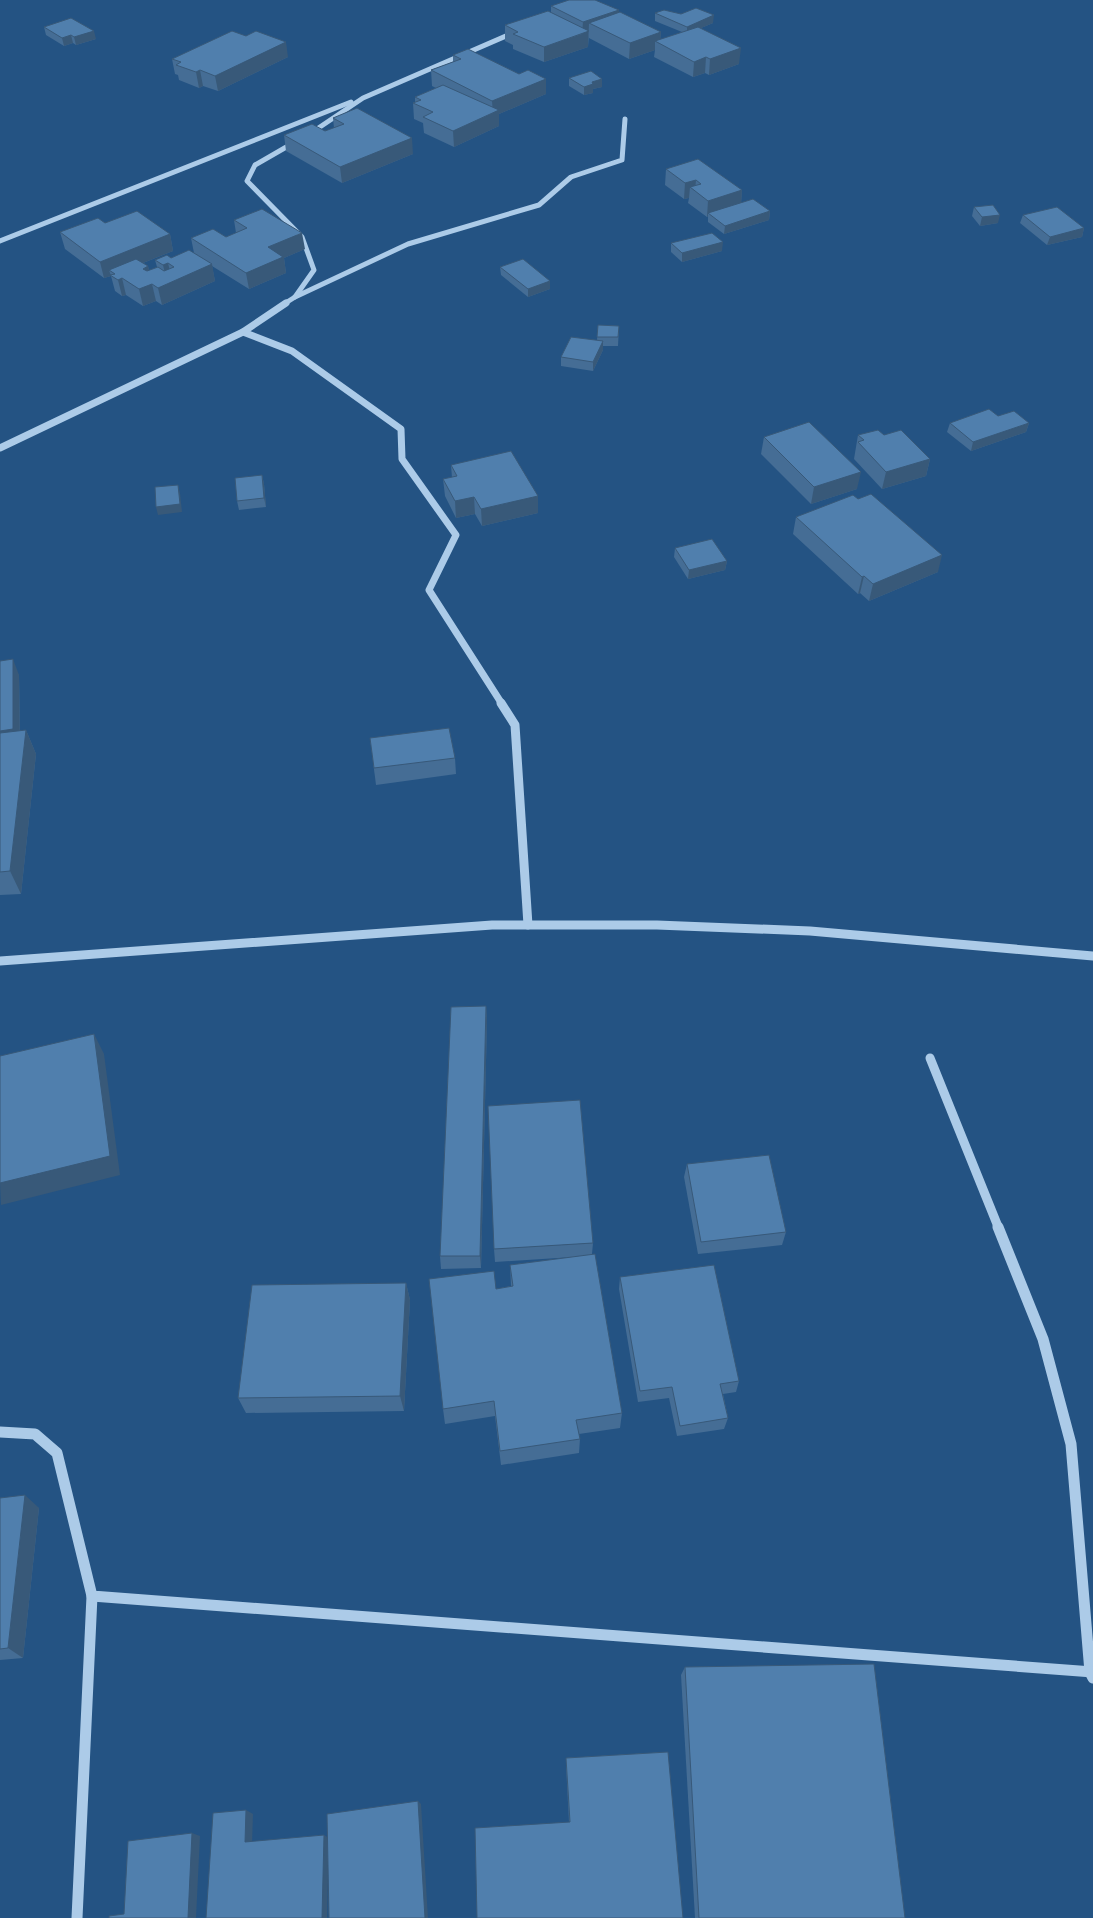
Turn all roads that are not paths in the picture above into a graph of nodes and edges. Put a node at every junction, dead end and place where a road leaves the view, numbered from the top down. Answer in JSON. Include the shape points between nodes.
{"nodes":[{"id":1,"x":517,"y":31,"type":"edge"},
{"id":2,"x":363,"y":98,"type":"junction"},
{"id":3,"x":625,"y":119,"type":"dead end"},
{"id":4,"x":307,"y":135,"type":"edge"},
{"id":5,"x":299,"y":140,"type":"edge"},
{"id":6,"x":0,"y":241,"type":"edge"},
{"id":7,"x":295,"y":298,"type":"junction"},
{"id":8,"x":243,"y":332,"type":"junction"},
{"id":9,"x":0,"y":448,"type":"edge"},
{"id":10,"x":528,"y":925,"type":"junction"},
{"id":11,"x":1093,"y":956,"type":"edge"},
{"id":12,"x":0,"y":961,"type":"edge"},
{"id":13,"x":930,"y":1058,"type":"dead end"},
{"id":14,"x":0,"y":1432,"type":"edge"},
{"id":15,"x":92,"y":1596,"type":"junction"},
{"id":16,"x":1092,"y":1674,"type":"edge"},
{"id":17,"x":77,"y":1918,"type":"edge"}],
"edges":[{"from":1,"to":2,"type":"street"},
{"from":2,"to":4,"type":"street"},
{"from":2,"to":6,"type":"street"},
{"from":3,"to":7,"type":"street","via":[[622,160],[572,177],[539,205],[408,244]]},
{"from":5,"to":7,"type":"street","via":[[255,165],[247,181],[302,237],[314,270]]},
{"from":7,"to":8,"type":"street"},
{"from":8,"to":9,"type":"street"},
{"from":8,"to":10,"type":"street","via":[[292,351],[401,429],[402,458],[456,535],[429,590],[515,725]]},
{"from":10,"to":11,"type":"street","via":[[657,925],[810,931]]},
{"from":10,"to":12,"type":"street"},
{"from":13,"to":16,"type":"street","via":[[1043,1340],[1071,1444]]},
{"from":14,"to":15,"type":"street","via":[[35,1434],[57,1453]]},
{"from":15,"to":16,"type":"street"},
{"from":15,"to":17,"type":"street"}]}
